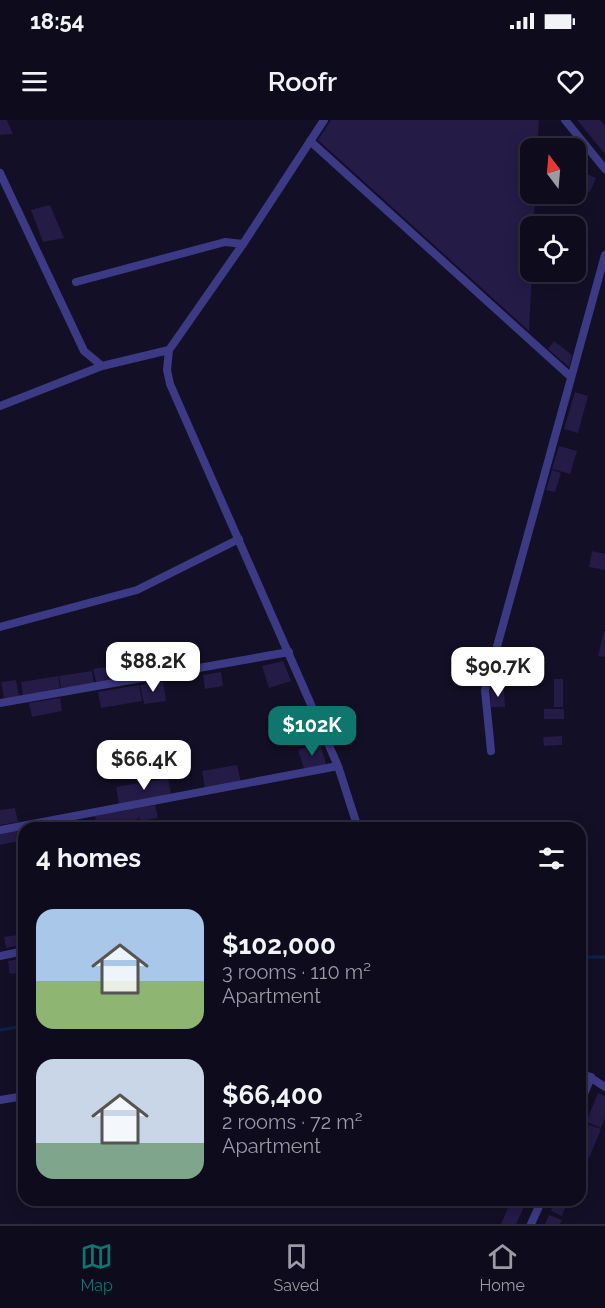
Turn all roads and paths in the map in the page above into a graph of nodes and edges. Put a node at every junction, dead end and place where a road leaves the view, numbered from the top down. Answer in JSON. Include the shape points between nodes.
{"nodes":[{"id":1,"x":324,"y":120,"type":"edge"},
{"id":2,"x":565,"y":120,"type":"edge"},
{"id":3,"x":310,"y":141,"type":"junction"},
{"id":4,"x":605,"y":169,"type":"edge"},
{"id":5,"x":0,"y":173,"type":"edge"},
{"id":6,"x":243,"y":244,"type":"junction"},
{"id":7,"x":605,"y":255,"type":"edge"},
{"id":8,"x":76,"y":282,"type":"dead end"},
{"id":9,"x":169,"y":351,"type":"junction"},
{"id":10,"x":102,"y":366,"type":"junction"},
{"id":11,"x":572,"y":377,"type":"junction"},
{"id":12,"x":0,"y":406,"type":"edge"},
{"id":13,"x":239,"y":539,"type":"junction"},
{"id":14,"x":0,"y":627,"type":"edge"},
{"id":15,"x":289,"y":652,"type":"junction"},
{"id":16,"x":0,"y":702,"type":"edge"},
{"id":17,"x":491,"y":752,"type":"dead end"},
{"id":18,"x":338,"y":766,"type":"junction"},
{"id":19,"x":42,"y":822,"type":"edge"},
{"id":20,"x":356,"y":822,"type":"edge"},
{"id":21,"x":18,"y":827,"type":"edge"},
{"id":22,"x":0,"y":830,"type":"edge"},
{"id":23,"x":18,"y":952,"type":"edge"},
{"id":24,"x":0,"y":956,"type":"edge"},
{"id":25,"x":586,"y":1074,"type":"edge"},
{"id":26,"x":591,"y":1077,"type":"junction"},
{"id":27,"x":605,"y":1087,"type":"edge"},
{"id":28,"x":586,"y":1089,"type":"edge"},
{"id":29,"x":18,"y":1097,"type":"edge"},
{"id":30,"x":0,"y":1100,"type":"edge"},
{"id":31,"x":539,"y":1206,"type":"edge"},
{"id":32,"x":531,"y":1224,"type":"edge"}],
"edges":[{"from":1,"to":3,"type":"street"},
{"from":2,"to":4,"type":"street"},
{"from":3,"to":6,"type":"street"},
{"from":3,"to":11,"type":"street"},
{"from":5,"to":10,"type":"street","via":[[84,351]]},
{"from":6,"to":8,"type":"street","via":[[225,242]]},
{"from":6,"to":9,"type":"street"},
{"from":7,"to":11,"type":"street"},
{"from":9,"to":10,"type":"street"},
{"from":9,"to":13,"type":"street","via":[[170,384]]},
{"from":10,"to":12,"type":"street"},
{"from":11,"to":17,"type":"street","via":[[485,690]]},
{"from":13,"to":14,"type":"street","via":[[137,590]]},
{"from":13,"to":15,"type":"street"},
{"from":15,"to":16,"type":"street"},
{"from":15,"to":18,"type":"street"},
{"from":18,"to":19,"type":"street"},
{"from":18,"to":20,"type":"street"},
{"from":21,"to":22,"type":"street"},
{"from":23,"to":24,"type":"street"},
{"from":25,"to":26,"type":"street"},
{"from":26,"to":27,"type":"street"},
{"from":26,"to":28,"type":"street"},
{"from":29,"to":30,"type":"street"},
{"from":31,"to":32,"type":"street"}]}
